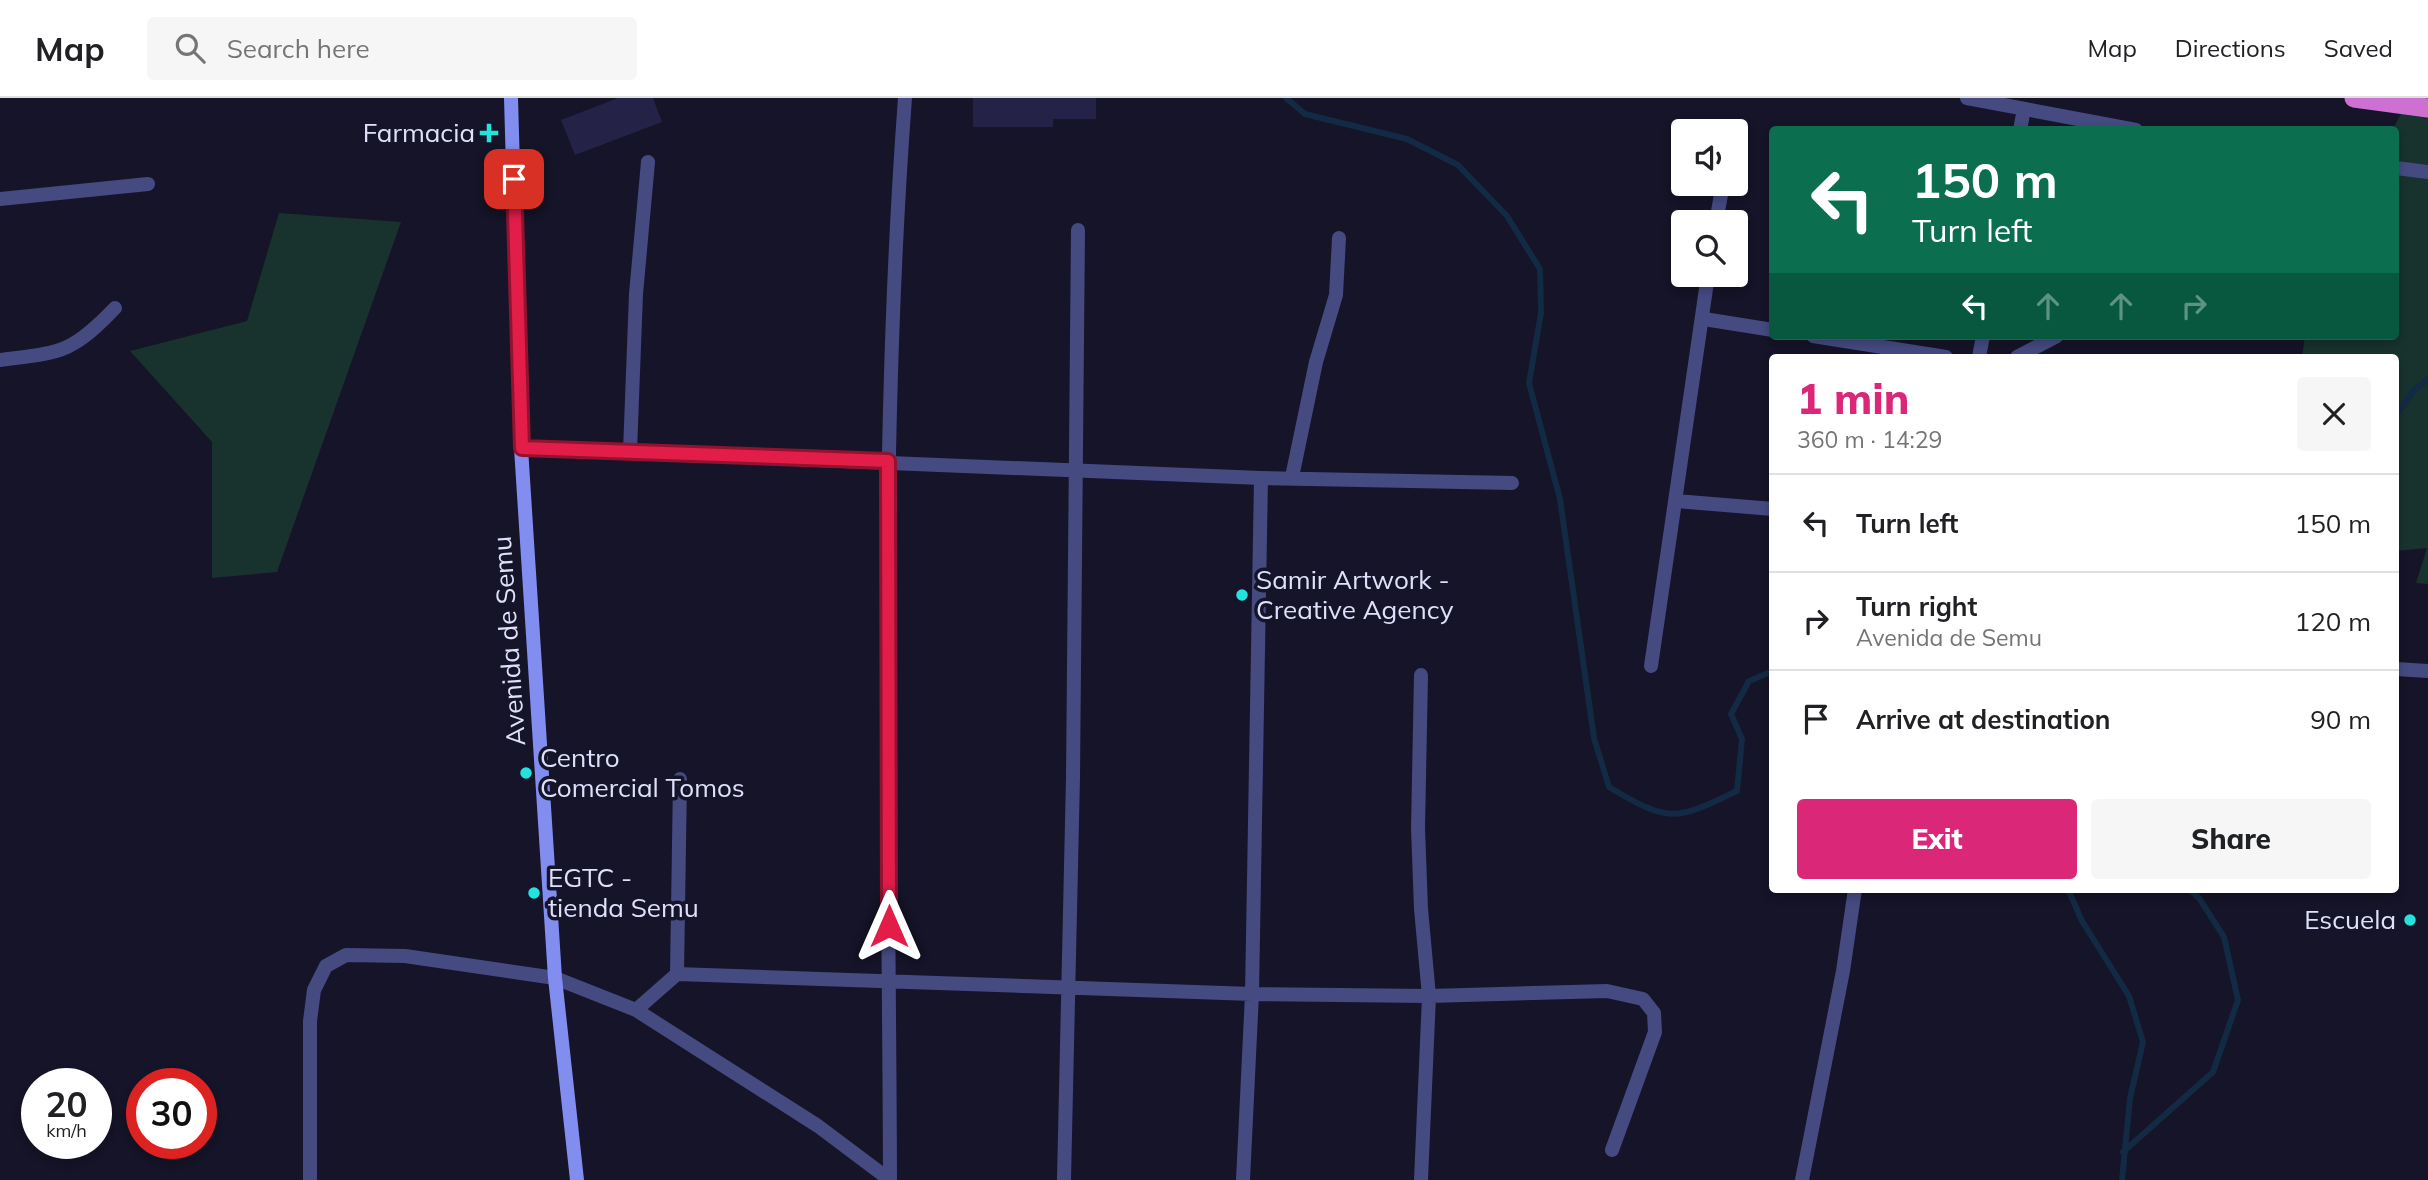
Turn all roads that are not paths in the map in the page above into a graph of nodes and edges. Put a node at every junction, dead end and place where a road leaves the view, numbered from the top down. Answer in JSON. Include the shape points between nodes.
{"nodes":[{"id":1,"x":511,"y":98,"type":"edge"},
{"id":2,"x":905,"y":98,"type":"edge"},
{"id":3,"x":1967,"y":98,"type":"edge"},
{"id":4,"x":2354,"y":98,"type":"edge"},
{"id":5,"x":2428,"y":108,"type":"edge"},
{"id":6,"x":2024,"y":109,"type":"junction"},
{"id":7,"x":2021,"y":126,"type":"edge"},
{"id":8,"x":2115,"y":126,"type":"edge"},
{"id":9,"x":648,"y":162,"type":"dead end"},
{"id":10,"x":2399,"y":168,"type":"edge"},
{"id":11,"x":2428,"y":172,"type":"edge"},
{"id":12,"x":148,"y":184,"type":"dead end"},
{"id":13,"x":0,"y":199,"type":"edge"},
{"id":14,"x":1078,"y":230,"type":"dead end"},
{"id":15,"x":1339,"y":238,"type":"dead end"},
{"id":16,"x":1707,"y":287,"type":"edge"},
{"id":17,"x":115,"y":308,"type":"dead end"},
{"id":18,"x":1703,"y":319,"type":"junction"},
{"id":19,"x":1769,"y":329,"type":"edge"},
{"id":20,"x":1839,"y":340,"type":"edge"},
{"id":21,"x":2049,"y":340,"type":"edge"},
{"id":22,"x":1927,"y":354,"type":"edge"},
{"id":23,"x":2023,"y":354,"type":"edge"},
{"id":24,"x":0,"y":360,"type":"edge"},
{"id":25,"x":522,"y":448,"type":"junction"},
{"id":26,"x":630,"y":451,"type":"junction"},
{"id":27,"x":888,"y":461,"type":"junction"},
{"id":28,"x":1077,"y":468,"type":"junction"},
{"id":29,"x":1292,"y":477,"type":"junction"},
{"id":30,"x":1261,"y":478,"type":"junction"},
{"id":31,"x":1512,"y":483,"type":"dead end"},
{"id":32,"x":1676,"y":501,"type":"junction"},
{"id":33,"x":1769,"y":509,"type":"edge"},
{"id":34,"x":1651,"y":666,"type":"dead end"},
{"id":35,"x":2399,"y":669,"type":"edge"},
{"id":36,"x":2428,"y":671,"type":"edge"},
{"id":37,"x":1421,"y":675,"type":"dead end"},
{"id":38,"x":681,"y":779,"type":"dead end"},
{"id":39,"x":1854,"y":893,"type":"edge"},
{"id":40,"x":677,"y":974,"type":"junction"},
{"id":41,"x":555,"y":978,"type":"junction"},
{"id":42,"x":890,"y":981,"type":"junction"},
{"id":43,"x":1068,"y":989,"type":"junction"},
{"id":44,"x":1252,"y":993,"type":"junction"},
{"id":45,"x":1429,"y":996,"type":"junction"},
{"id":46,"x":636,"y":1010,"type":"junction"},
{"id":47,"x":1612,"y":1150,"type":"dead end"},
{"id":48,"x":310,"y":1180,"type":"edge"},
{"id":49,"x":578,"y":1180,"type":"edge"},
{"id":50,"x":890,"y":1180,"type":"edge"},
{"id":51,"x":1064,"y":1180,"type":"edge"},
{"id":52,"x":1243,"y":1180,"type":"edge"},
{"id":53,"x":1420,"y":1180,"type":"edge"},
{"id":54,"x":1802,"y":1180,"type":"edge"}],
"edges":[{"from":1,"to":25,"type":"main road","name":"Avenida de Semu"},
{"from":2,"to":27,"type":"street"},
{"from":3,"to":6,"type":"street"},
{"from":4,"to":5,"type":"highway"},
{"from":6,"to":7,"type":"street"},
{"from":6,"to":8,"type":"street"},
{"from":9,"to":26,"type":"street","via":[[636,294]]},
{"from":10,"to":11,"type":"street"},
{"from":12,"to":13,"type":"street"},
{"from":14,"to":28,"type":"street"},
{"from":15,"to":29,"type":"street","via":[[1336,295],[1316,362]]},
{"from":16,"to":18,"type":"street"},
{"from":17,"to":24,"type":"street","via":[[86,338],[68,349]]},
{"from":18,"to":19,"type":"street"},
{"from":18,"to":32,"type":"street"},
{"from":20,"to":22,"type":"street"},
{"from":21,"to":23,"type":"street"},
{"from":25,"to":26,"type":"street"},
{"from":25,"to":41,"type":"main road","name":"Avenida de Semu"},
{"from":26,"to":27,"type":"street"},
{"from":27,"to":28,"type":"street"},
{"from":27,"to":42,"type":"street"},
{"from":28,"to":30,"type":"street"},
{"from":28,"to":43,"type":"street"},
{"from":29,"to":30,"type":"street"},
{"from":29,"to":31,"type":"street"},
{"from":30,"to":44,"type":"street"},
{"from":32,"to":33,"type":"street"},
{"from":32,"to":34,"type":"street"},
{"from":35,"to":36,"type":"street"},
{"from":37,"to":45,"type":"street","via":[[1418,828]]},
{"from":38,"to":40,"type":"street"},
{"from":39,"to":54,"type":"street"},
{"from":40,"to":42,"type":"street"},
{"from":40,"to":46,"type":"street"},
{"from":41,"to":46,"type":"street"},
{"from":41,"to":48,"type":"street","via":[[405,956],[346,955],[326,966],[314,990],[310,1021]]},
{"from":41,"to":49,"type":"main road","name":"Avenida de Semu"},
{"from":42,"to":43,"type":"street"},
{"from":42,"to":50,"type":"street"},
{"from":43,"to":44,"type":"street"},
{"from":43,"to":51,"type":"street"},
{"from":44,"to":45,"type":"street"},
{"from":44,"to":52,"type":"street"},
{"from":45,"to":47,"type":"street","via":[[1607,991],[1643,999],[1654,1013],[1655,1032]]},
{"from":45,"to":53,"type":"street"},
{"from":46,"to":50,"type":"street","via":[[818,1126]]}]}
